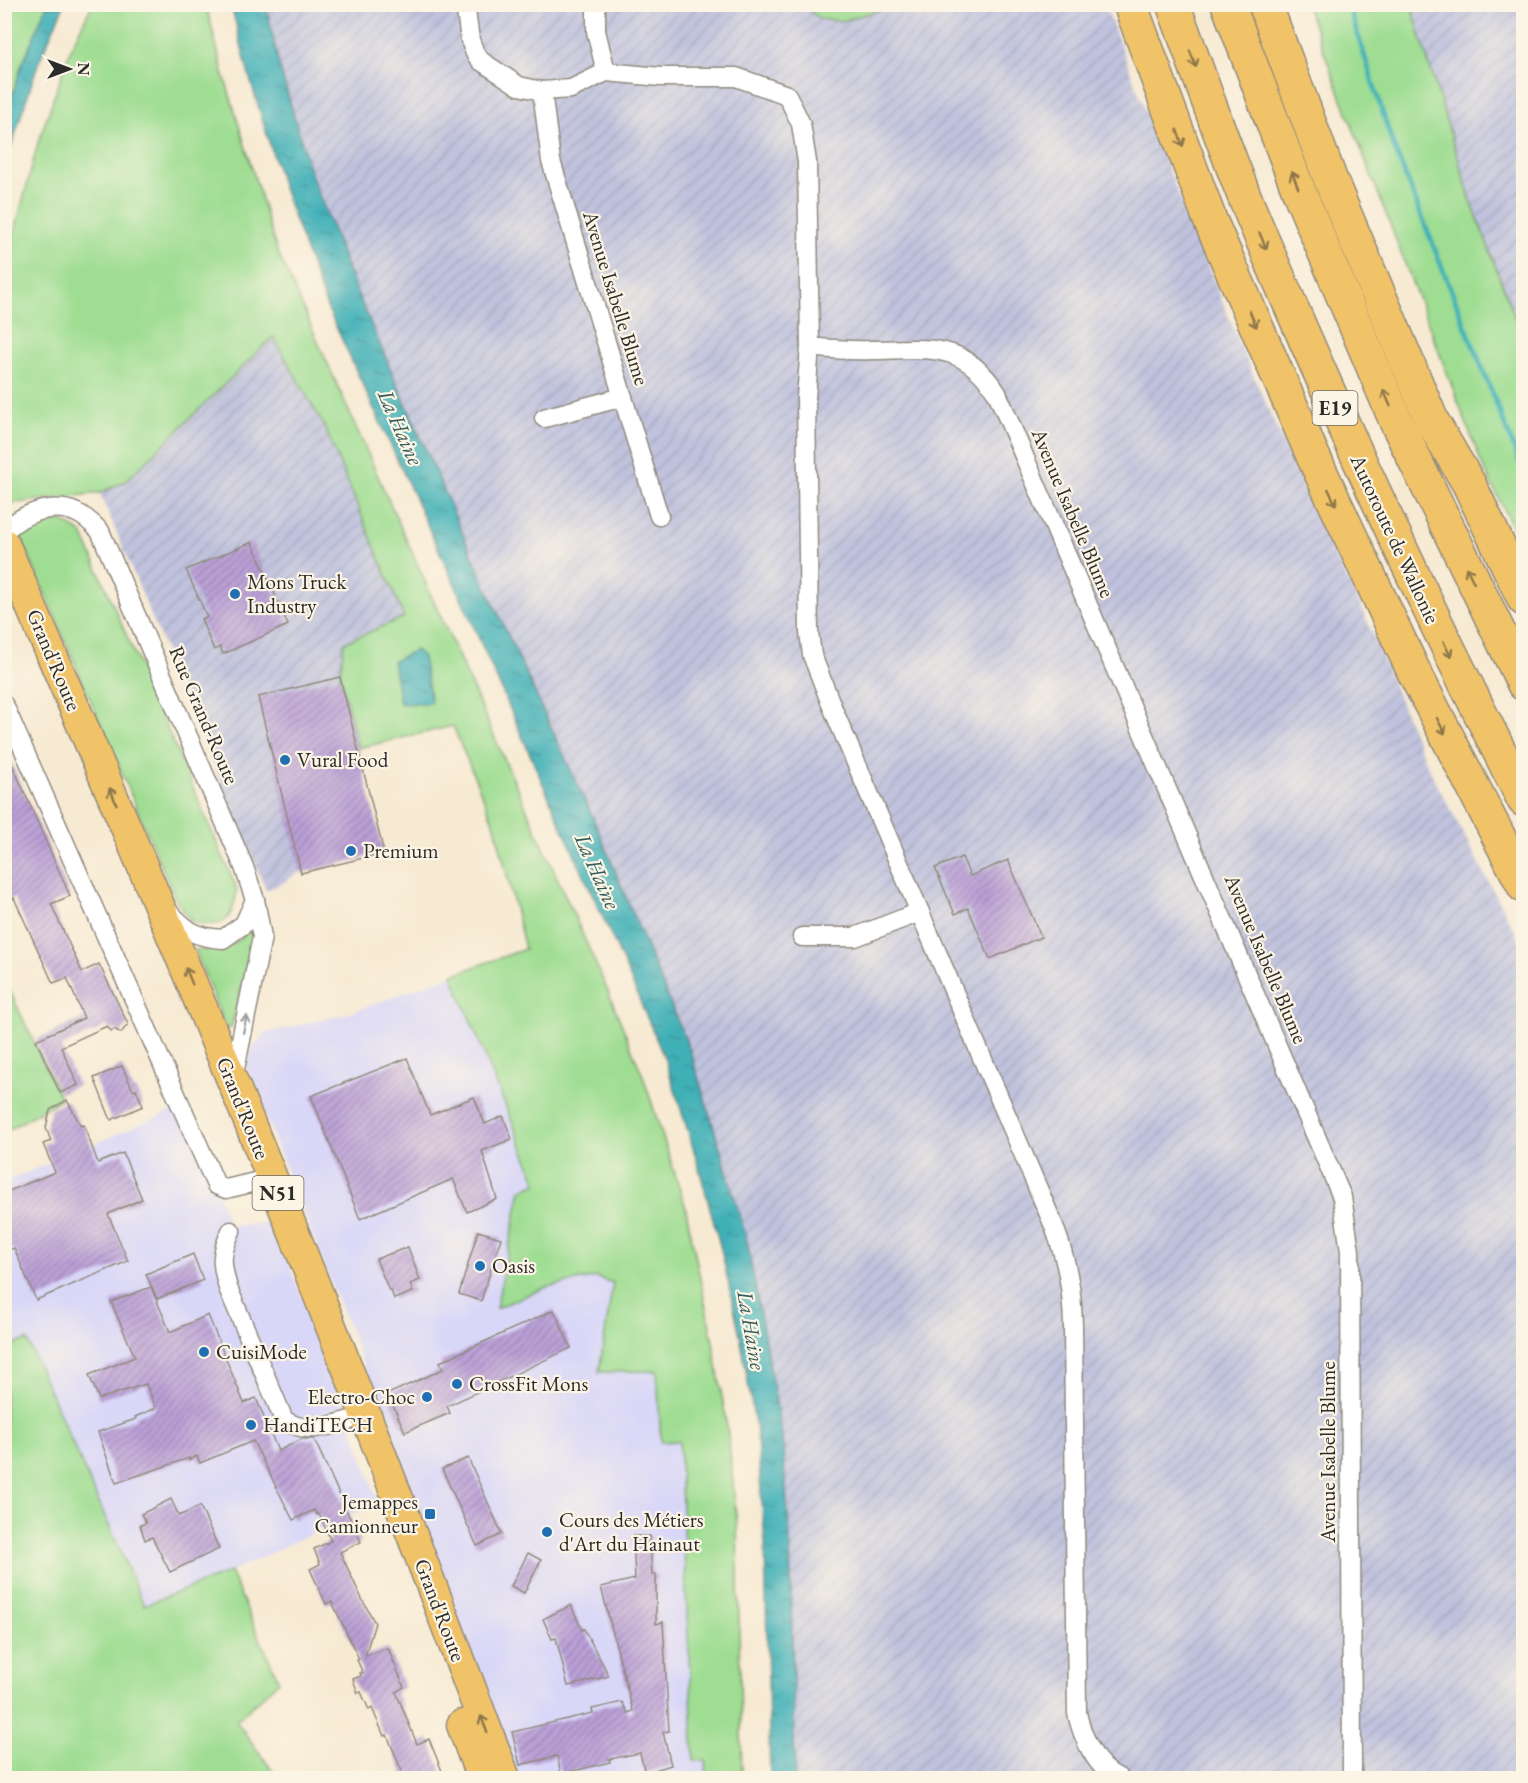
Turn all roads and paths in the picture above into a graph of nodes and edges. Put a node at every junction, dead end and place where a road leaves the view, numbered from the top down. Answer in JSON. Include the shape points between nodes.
{"nodes":[{"id":1,"x":465,"y":4,"type":"edge"},
{"id":2,"x":596,"y":4,"type":"edge"},
{"id":3,"x":1130,"y":4,"type":"edge"},
{"id":4,"x":1173,"y":4,"type":"edge"},
{"id":5,"x":1228,"y":4,"type":"edge"},
{"id":6,"x":1265,"y":4,"type":"edge"},
{"id":7,"x":1286,"y":4,"type":"edge"},
{"id":8,"x":606,"y":72,"type":"junction"},
{"id":9,"x":542,"y":91,"type":"junction"},
{"id":10,"x":810,"y":347,"type":"junction"},
{"id":11,"x":622,"y":397,"type":"junction"},
{"id":12,"x":544,"y":418,"type":"dead end"},
{"id":13,"x":1469,"y":484,"type":"junction"},
{"id":14,"x":659,"y":516,"type":"dead end"},
{"id":15,"x":4,"y":533,"type":"edge"},
{"id":16,"x":4,"y":544,"type":"edge"},
{"id":17,"x":4,"y":596,"type":"edge"},
{"id":18,"x":1524,"y":599,"type":"edge"},
{"id":19,"x":25,"y":618,"type":"junction"},
{"id":20,"x":1524,"y":684,"type":"edge"},
{"id":21,"x":4,"y":705,"type":"edge"},
{"id":22,"x":1524,"y":800,"type":"edge"},
{"id":23,"x":1524,"y":886,"type":"edge"},
{"id":24,"x":255,"y":900,"type":"junction"},
{"id":25,"x":158,"y":901,"type":"junction"},
{"id":26,"x":920,"y":912,"type":"junction"},
{"id":27,"x":802,"y":937,"type":"dead end"},
{"id":28,"x":233,"y":1081,"type":"junction"},
{"id":29,"x":255,"y":1182,"type":"junction"},
{"id":30,"x":231,"y":1231,"type":"dead end"},
{"id":31,"x":350,"y":1420,"type":"junction"},
{"id":32,"x":482,"y":1779,"type":"edge"},
{"id":33,"x":505,"y":1779,"type":"edge"},
{"id":34,"x":1119,"y":1779,"type":"edge"},
{"id":35,"x":1352,"y":1779,"type":"edge"}],
"edges":[{"from":1,"to":9,"type":"street","via":[[470,40],[481,61],[519,86]]},
{"from":2,"to":8,"type":"street","via":[[596,31]]},
{"from":3,"to":23,"type":"highway","one_way":true,"via":[[1210,220],[1313,456],[1415,674]]},
{"from":4,"to":22,"type":"highway","name":"Autoroute de Wallonie","number":"E19","one_way":true,"via":[[1248,206],[1350,444]]},
{"from":20,"to":5,"type":"highway","number":"E19","one_way":true,"via":[[1396,421],[1300,194]]},
{"from":6,"to":13,"type":"highway","via":[[1385,312],[1432,422]]},
{"from":7,"to":13,"type":"highway"},
{"from":8,"to":9,"type":"street","via":[[571,89]]},
{"from":8,"to":10,"type":"street","via":[[736,77],[787,95],[801,124],[807,162]]},
{"from":9,"to":11,"type":"street","name":"Avenue Isabelle Blume","via":[[551,161]]},
{"from":10,"to":26,"type":"street","via":[[806,398],[810,645],[833,709]]},
{"from":10,"to":35,"type":"street","name":"Avenue Isabelle Blume","via":[[940,350],[972,364],[997,393],[1338,1184],[1350,1251]]},
{"from":11,"to":12,"type":"street"},
{"from":11,"to":14,"type":"street","name":"Avenue Isabelle Blume"},
{"from":13,"to":18,"type":"highway"},
{"from":15,"to":24,"type":"street","name":"Rue Grand-Route","via":[[21,518],[60,508],[76,512],[100,531]]},
{"from":16,"to":19,"type":"main road","name":"Grand'Route","number":"N51"},
{"from":17,"to":19,"type":"main road","name":"Grand'Route","number":"N51"},
{"from":25,"to":19,"type":"main road","name":"Grand'Route","number":"N51","one_way":true},
{"from":19,"to":29,"type":"main road","name":"Grand'Route","number":"N51"},
{"from":21,"to":29,"type":"street","via":[[216,1185],[226,1189]]},
{"from":24,"to":25,"type":"street","via":[[244,924],[223,939],[203,938],[185,928]]},
{"from":28,"to":24,"type":"street","name":"Rue Grand-Route","one_way":true,"via":[[262,937]]},
{"from":28,"to":25,"type":"main road","name":"Grand'Route","number":"N51","one_way":true},
{"from":26,"to":27,"type":"street","via":[[855,937]]},
{"from":26,"to":34,"type":"street","via":[[1066,1259],[1073,1325],[1077,1713],[1088,1746]]},
{"from":33,"to":28,"type":"main road","name":"Grand'Route","number":"N51","one_way":true},
{"from":29,"to":31,"type":"main road","name":"Grand'Route","number":"N51"},
{"from":30,"to":31,"type":"street","via":[[223,1249],[222,1268],[284,1420],[295,1427],[320,1429]]},
{"from":31,"to":32,"type":"main road","name":"Grand'Route","number":"N51"}]}
